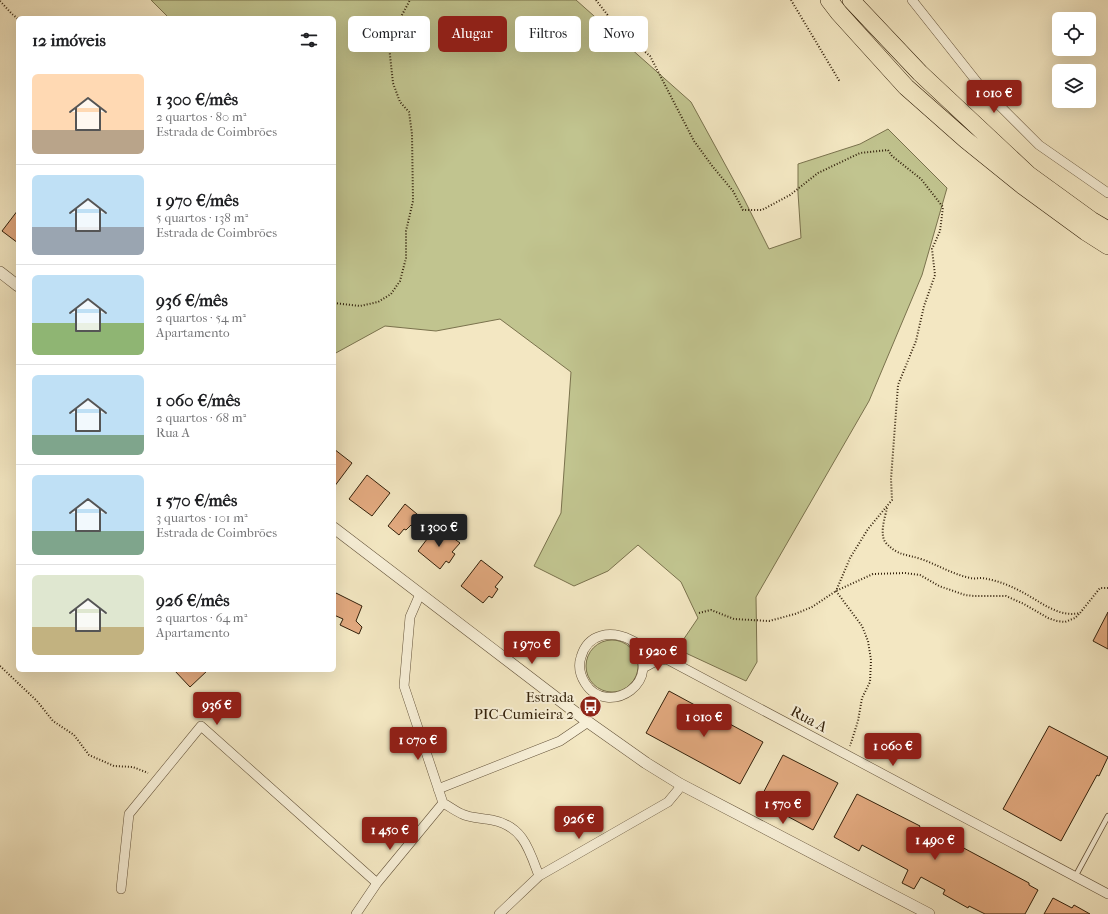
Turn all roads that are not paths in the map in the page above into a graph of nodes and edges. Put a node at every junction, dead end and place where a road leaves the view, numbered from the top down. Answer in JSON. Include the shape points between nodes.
{"nodes":[{"id":1,"x":829,"y":0,"type":"edge"},
{"id":2,"x":851,"y":0,"type":"edge"},
{"id":3,"x":912,"y":0,"type":"edge"},
{"id":4,"x":1108,"y":193,"type":"edge"},
{"id":5,"x":1108,"y":230,"type":"edge"},
{"id":6,"x":1108,"y":246,"type":"edge"},
{"id":7,"x":0,"y":272,"type":"edge"},
{"id":8,"x":16,"y":284,"type":"edge"},
{"id":9,"x":336,"y":530,"type":"edge"},
{"id":10,"x":420,"y":594,"type":"junction"},
{"id":11,"x":631,"y":640,"type":"junction"},
{"id":12,"x":667,"y":660,"type":"junction"},
{"id":13,"x":643,"y":668,"type":"junction"},
{"id":14,"x":588,"y":722,"type":"junction"},
{"id":15,"x":680,"y":784,"type":"junction"},
{"id":16,"x":438,"y":789,"type":"junction"},
{"id":17,"x":443,"y":803,"type":"junction"},
{"id":18,"x":1108,"y":816,"type":"edge"},
{"id":19,"x":539,"y":876,"type":"junction"},
{"id":20,"x":1075,"y":877,"type":"junction"},
{"id":21,"x":377,"y":883,"type":"junction"},
{"id":22,"x":121,"y":889,"type":"dead end"},
{"id":23,"x":1108,"y":894,"type":"edge"},
{"id":24,"x":356,"y":914,"type":"edge"},
{"id":25,"x":499,"y":914,"type":"edge"},
{"id":26,"x":928,"y":914,"type":"edge"}],
"edges":[{"from":1,"to":6,"type":"highway","via":[[906,87],[966,140],[1023,186]]},
{"from":2,"to":5,"type":"highway","via":[[920,73],[1029,175]]},
{"from":3,"to":4,"type":"street","via":[[981,87],[1039,145]]},
{"from":7,"to":8,"type":"street"},
{"from":9,"to":10,"type":"street"},
{"from":10,"to":14,"type":"street"},
{"from":10,"to":16,"type":"street","via":[[410,617],[404,686]]},
{"from":11,"to":12,"type":"street","name":"Rua A"},
{"from":11,"to":13,"type":"street","via":[[642,657]]},
{"from":11,"to":13,"type":"street","via":[[611,634],[601,635],[592,640],[581,657],[582,678],[596,693],[616,697],[634,688]]},
{"from":12,"to":13,"type":"street","via":[[656,661]]},
{"from":12,"to":20,"type":"street","name":"Rua A"},
{"from":14,"to":15,"type":"street"},
{"from":14,"to":16,"type":"street","via":[[560,741]]},
{"from":15,"to":19,"type":"street","via":[[668,802]]},
{"from":15,"to":26,"type":"street"},
{"from":16,"to":17,"type":"street"},
{"from":17,"to":19,"type":"street","via":[[462,814],[502,822],[513,828],[530,851]]},
{"from":17,"to":21,"type":"street"},
{"from":18,"to":20,"type":"lane"},
{"from":19,"to":25,"type":"street"},
{"from":20,"to":23,"type":"street","name":"Rua A"},
{"from":21,"to":22,"type":"street","via":[[201,726],[129,814]]},
{"from":21,"to":24,"type":"street"}]}
